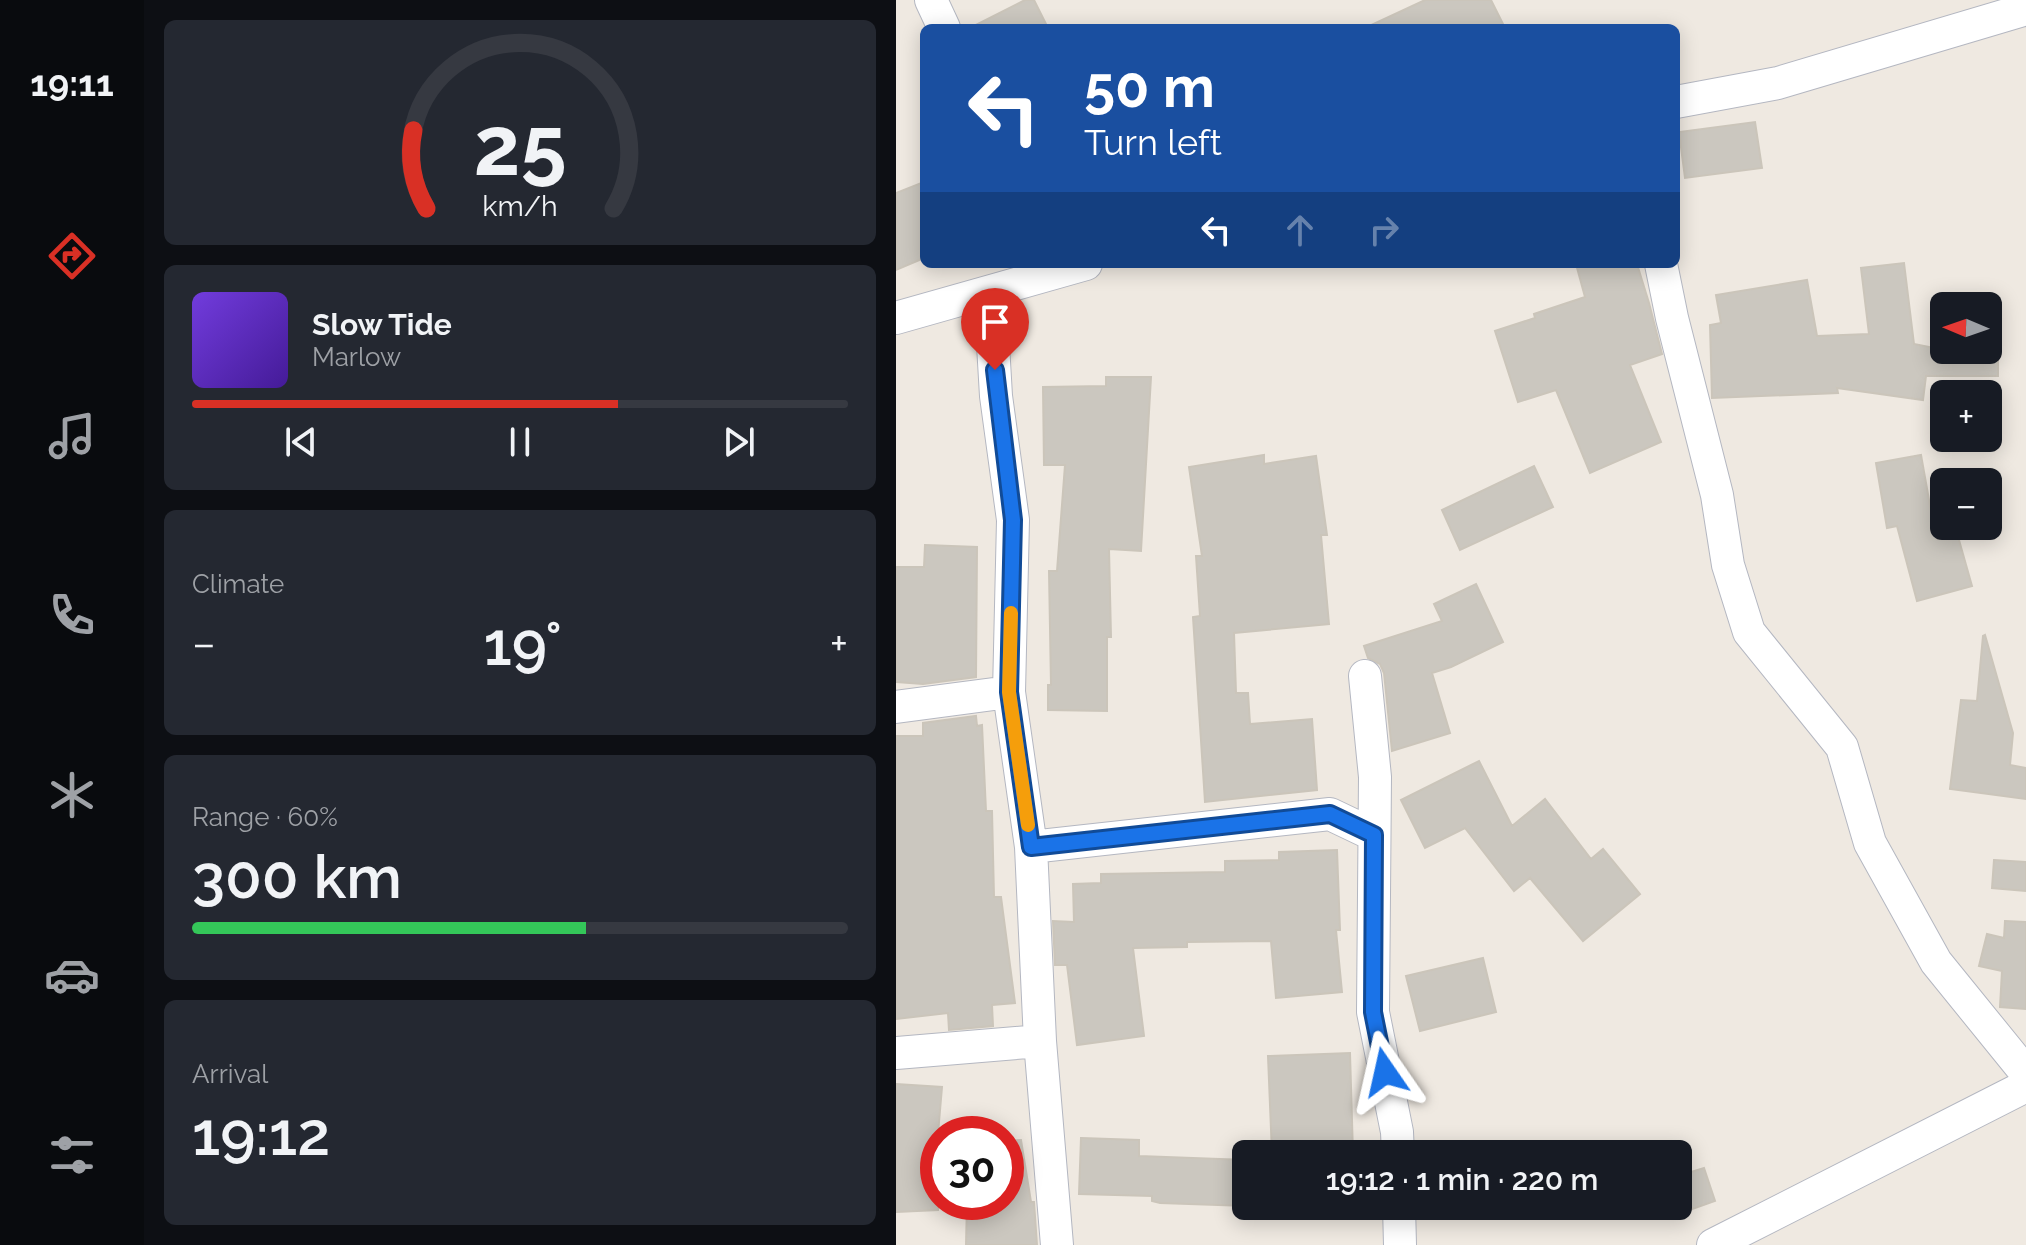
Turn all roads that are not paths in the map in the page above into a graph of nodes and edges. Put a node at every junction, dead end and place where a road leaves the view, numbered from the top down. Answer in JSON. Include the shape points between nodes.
{"nodes":[{"id":1,"x":931,"y":0,"type":"edge"},
{"id":2,"x":2018,"y":9,"type":"edge"},
{"id":3,"x":942,"y":24,"type":"edge"},
{"id":4,"x":1680,"y":101,"type":"edge"},
{"id":5,"x":1073,"y":268,"type":"edge"},
{"id":6,"x":1662,"y":268,"type":"edge"},
{"id":7,"x":990,"y":293,"type":"junction"},
{"id":8,"x":896,"y":318,"type":"edge"},
{"id":9,"x":1365,"y":676,"type":"dead end"},
{"id":10,"x":1009,"y":692,"type":"junction"},
{"id":11,"x":896,"y":707,"type":"edge"},
{"id":12,"x":1374,"y":835,"type":"junction"},
{"id":13,"x":1031,"y":847,"type":"junction"},
{"id":14,"x":1040,"y":1041,"type":"junction"},
{"id":15,"x":896,"y":1053,"type":"edge"},
{"id":16,"x":2026,"y":1073,"type":"edge"},
{"id":17,"x":2026,"y":1086,"type":"edge"},
{"id":18,"x":1397,"y":1140,"type":"edge"},
{"id":19,"x":1399,"y":1220,"type":"edge"},
{"id":20,"x":1057,"y":1245,"type":"edge"},
{"id":21,"x":1400,"y":1245,"type":"edge"},
{"id":22,"x":1713,"y":1245,"type":"edge"}],
"edges":[{"from":1,"to":3,"type":"street"},
{"from":2,"to":4,"type":"street","via":[[1778,83]]},
{"from":5,"to":7,"type":"street"},
{"from":6,"to":16,"type":"street","via":[[1717,495],[1728,565],[1749,632],[1842,747],[1870,843],[1936,962]]},
{"from":7,"to":8,"type":"street"},
{"from":7,"to":10,"type":"street","via":[[996,396],[1013,520]]},
{"from":9,"to":12,"type":"street","via":[[1375,777]]},
{"from":10,"to":11,"type":"street"},
{"from":10,"to":13,"type":"street"},
{"from":12,"to":13,"type":"street","via":[[1330,814]]},
{"from":12,"to":18,"type":"street","via":[[1373,1012]]},
{"from":13,"to":14,"type":"street"},
{"from":14,"to":15,"type":"street"},
{"from":14,"to":20,"type":"street"},
{"from":17,"to":22,"type":"street"},
{"from":19,"to":21,"type":"street"}]}
